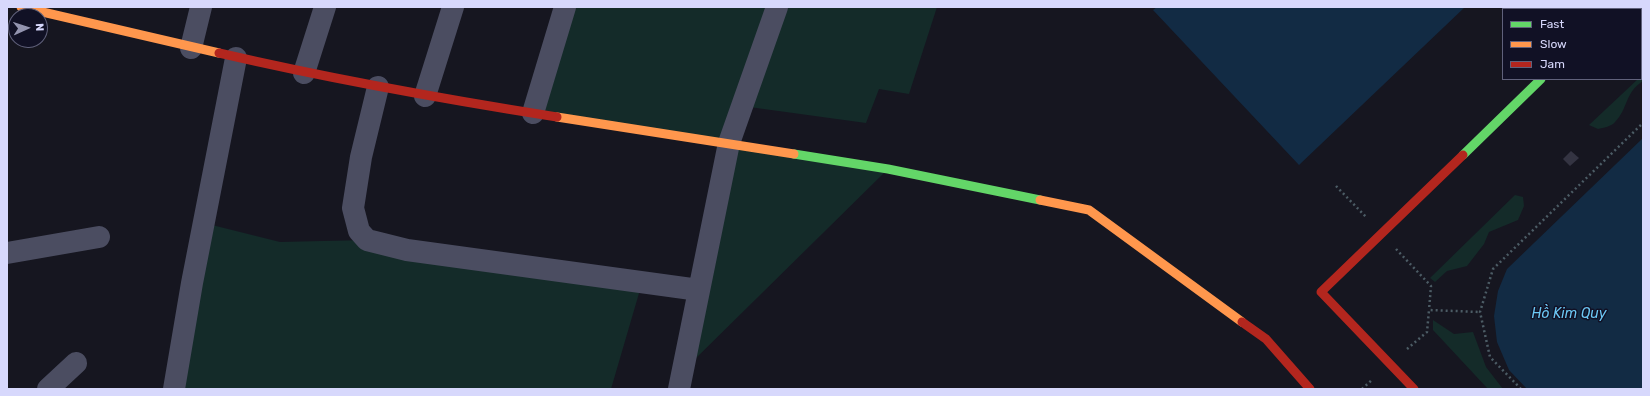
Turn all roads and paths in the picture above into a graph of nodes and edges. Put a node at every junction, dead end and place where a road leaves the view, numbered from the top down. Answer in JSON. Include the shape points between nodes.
{"nodes":[{"id":1,"x":22,"y":7,"type":"edge"},
{"id":2,"x":201,"y":7,"type":"edge"},
{"id":3,"x":326,"y":7,"type":"edge"},
{"id":4,"x":453,"y":7,"type":"edge"},
{"id":5,"x":565,"y":7,"type":"edge"},
{"id":6,"x":777,"y":7,"type":"edge"},
{"id":7,"x":71,"y":13,"type":"edge"},
{"id":8,"x":191,"y":48,"type":"junction"},
{"id":9,"x":236,"y":58,"type":"junction"},
{"id":10,"x":304,"y":73,"type":"junction"},
{"id":11,"x":1540,"y":80,"type":"edge"},
{"id":12,"x":378,"y":87,"type":"junction"},
{"id":13,"x":425,"y":96,"type":"junction"},
{"id":14,"x":533,"y":113,"type":"junction"},
{"id":15,"x":1643,"y":123,"type":"edge"},
{"id":16,"x":729,"y":143,"type":"junction"},
{"id":17,"x":99,"y":237,"type":"dead end"},
{"id":18,"x":7,"y":253,"type":"edge"},
{"id":19,"x":699,"y":290,"type":"junction"},
{"id":20,"x":1480,"y":312,"type":"junction"},
{"id":21,"x":76,"y":363,"type":"dead end"},
{"id":22,"x":1390,"y":364,"type":"junction"},
{"id":23,"x":48,"y":389,"type":"edge"},
{"id":24,"x":174,"y":389,"type":"edge"},
{"id":25,"x":679,"y":389,"type":"edge"},
{"id":26,"x":1310,"y":389,"type":"edge"},
{"id":27,"x":1362,"y":389,"type":"edge"},
{"id":28,"x":1414,"y":389,"type":"edge"},
{"id":29,"x":1521,"y":389,"type":"edge"}],
"edges":[{"from":1,"to":7,"type":"street"},
{"from":2,"to":8,"type":"street"},
{"from":3,"to":10,"type":"street"},
{"from":4,"to":13,"type":"street"},
{"from":5,"to":14,"type":"street"},
{"from":6,"to":16,"type":"street"},
{"from":7,"to":8,"type":"street"},
{"from":8,"to":9,"type":"street"},
{"from":9,"to":10,"type":"street"},
{"from":9,"to":24,"type":"street"},
{"from":10,"to":12,"type":"street"},
{"from":11,"to":22,"type":"street","via":[[1321,292]]},
{"from":12,"to":13,"type":"street"},
{"from":12,"to":19,"type":"street","via":[[361,157],[353,208],[359,231],[367,240],[407,250]]},
{"from":13,"to":14,"type":"street"},
{"from":14,"to":16,"type":"street"},
{"from":15,"to":20,"type":"path","via":[[1492,269]]},
{"from":16,"to":19,"type":"street"},
{"from":16,"to":26,"type":"street","via":[[888,169],[1089,210],[1266,339]]},
{"from":17,"to":18,"type":"street"},
{"from":19,"to":25,"type":"street"},
{"from":20,"to":22,"type":"path","via":[[1429,310],[1428,332]]},
{"from":20,"to":29,"type":"path","via":[[1490,357]]},
{"from":21,"to":23,"type":"street"},
{"from":22,"to":27,"type":"path"},
{"from":22,"to":28,"type":"street"}]}
